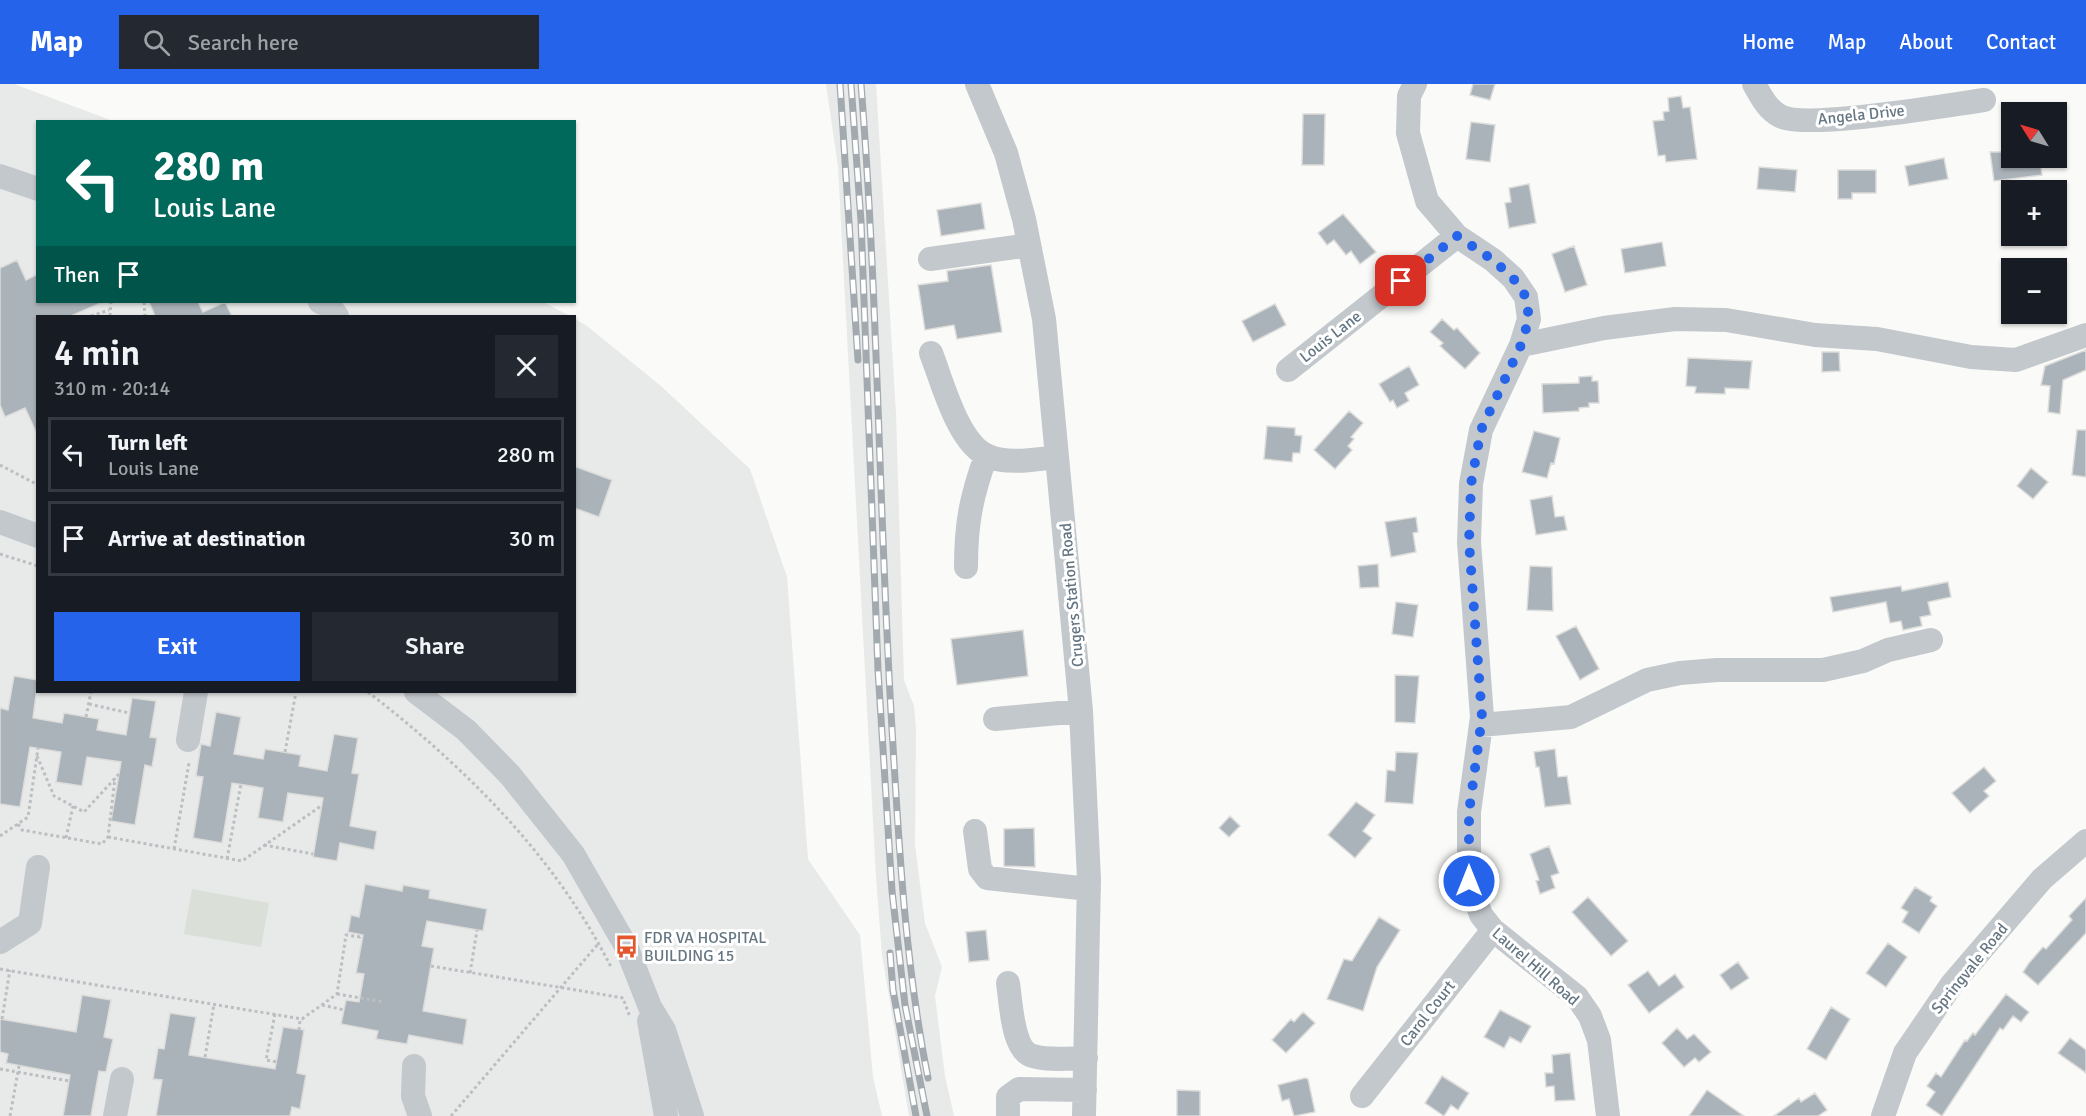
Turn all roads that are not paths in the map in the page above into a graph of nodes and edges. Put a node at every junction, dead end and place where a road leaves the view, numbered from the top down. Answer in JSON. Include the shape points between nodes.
{"nodes":[{"id":1,"x":977,"y":84,"type":"edge"},
{"id":2,"x":1415,"y":84,"type":"edge"},
{"id":3,"x":1754,"y":84,"type":"edge"},
{"id":4,"x":1984,"y":100,"type":"dead end"},
{"id":5,"x":0,"y":176,"type":"edge"},
{"id":6,"x":36,"y":188,"type":"edge"},
{"id":7,"x":1457,"y":236,"type":"junction"},
{"id":8,"x":1029,"y":245,"type":"junction"},
{"id":9,"x":930,"y":259,"type":"dead end"},
{"id":10,"x":323,"y":303,"type":"edge"},
{"id":11,"x":337,"y":315,"type":"edge"},
{"id":12,"x":2086,"y":334,"type":"edge"},
{"id":13,"x":1521,"y":345,"type":"junction"},
{"id":14,"x":931,"y":353,"type":"dead end"},
{"id":15,"x":1288,"y":370,"type":"dead end"},
{"id":16,"x":986,"y":456,"type":"junction"},
{"id":17,"x":1058,"y":457,"type":"junction"},
{"id":18,"x":0,"y":522,"type":"edge"},
{"id":19,"x":36,"y":535,"type":"edge"},
{"id":20,"x":966,"y":567,"type":"dead end"},
{"id":21,"x":1931,"y":640,"type":"dead end"},
{"id":22,"x":196,"y":693,"type":"edge"},
{"id":23,"x":417,"y":693,"type":"edge"},
{"id":24,"x":1081,"y":711,"type":"junction"},
{"id":25,"x":995,"y":719,"type":"dead end"},
{"id":26,"x":1481,"y":725,"type":"junction"},
{"id":27,"x":188,"y":751,"type":"road end"},
{"id":28,"x":975,"y":831,"type":"dead end"},
{"id":29,"x":2086,"y":841,"type":"edge"},
{"id":30,"x":38,"y":867,"type":"dead end"},
{"id":31,"x":1089,"y":889,"type":"junction"},
{"id":32,"x":1493,"y":930,"type":"junction"},
{"id":33,"x":0,"y":942,"type":"edge"},
{"id":34,"x":1008,"y":983,"type":"dead end"},
{"id":35,"x":650,"y":1007,"type":"junction"},
{"id":36,"x":1086,"y":1058,"type":"junction"},
{"id":37,"x":414,"y":1066,"type":"dead end"},
{"id":38,"x":122,"y":1079,"type":"dead end"},
{"id":39,"x":1085,"y":1090,"type":"junction"},
{"id":40,"x":1362,"y":1096,"type":"dead end"},
{"id":41,"x":115,"y":1116,"type":"edge"},
{"id":42,"x":420,"y":1116,"type":"edge"},
{"id":43,"x":666,"y":1116,"type":"edge"},
{"id":44,"x":692,"y":1116,"type":"edge"},
{"id":45,"x":1008,"y":1116,"type":"edge"},
{"id":46,"x":1084,"y":1116,"type":"edge"},
{"id":47,"x":1608,"y":1116,"type":"edge"},
{"id":48,"x":1883,"y":1116,"type":"edge"}],
"edges":[{"from":1,"to":8,"type":"street","name":"Crugers Station Road","via":[[1006,153]]},
{"from":2,"to":7,"type":"street","name":"Laurel Hill Road","via":[[1409,96],[1408,133],[1428,201]]},
{"from":3,"to":4,"type":"street","name":"Angela Drive","via":[[1766,106],[1781,117],[1823,121]]},
{"from":5,"to":6,"type":"street"},
{"from":7,"to":13,"type":"street","name":"Laurel Hill Road","via":[[1493,260],[1526,297],[1529,319]]},
{"from":7,"to":15,"type":"street","name":"Louis Lane"},
{"from":8,"to":9,"type":"street"},
{"from":8,"to":17,"type":"street","name":"Crugers Station Road","via":[[1044,319]]},
{"from":10,"to":11,"type":"street"},
{"from":12,"to":13,"type":"street","via":[[2016,360],[1949,354],[1877,339],[1726,320],[1675,320],[1604,328]]},
{"from":13,"to":26,"type":"street","name":"Laurel Hill Road","via":[[1481,430],[1471,484],[1469,542]]},
{"from":14,"to":16,"type":"street","via":[[955,417],[974,446]]},
{"from":16,"to":17,"type":"street"},
{"from":16,"to":20,"type":"street","via":[[966,523]]},
{"from":17,"to":24,"type":"street","name":"Crugers Station Road"},
{"from":18,"to":19,"type":"street"},
{"from":21,"to":26,"type":"street","via":[[1823,670],[1680,673],[1647,680],[1562,720]]},
{"from":22,"to":27,"type":"street"},
{"from":23,"to":35,"type":"street","via":[[466,730],[510,775],[573,854],[626,946]]},
{"from":24,"to":25,"type":"street"},
{"from":24,"to":31,"type":"street","name":"Crugers Station Road"},
{"from":26,"to":32,"type":"street","name":"Laurel Hill Road","via":[[1469,812],[1469,881],[1481,915]]},
{"from":28,"to":31,"type":"street","via":[[980,869],[987,878]]},
{"from":29,"to":48,"type":"street","name":"Springvale Road","via":[[2042,879],[1952,984],[1905,1053]]},
{"from":30,"to":33,"type":"street","via":[[30,923]]},
{"from":31,"to":36,"type":"street","name":"Crugers Station Road"},
{"from":32,"to":40,"type":"street","name":"Carol Court"},
{"from":32,"to":47,"type":"street","name":"Laurel Hill Road","via":[[1577,997],[1590,1016],[1599,1040]]},
{"from":34,"to":36,"type":"street","via":[[1023,1051],[1035,1057]]},
{"from":35,"to":43,"type":"street","via":[[648,1028]]},
{"from":35,"to":44,"type":"street","via":[[664,1030]]},
{"from":36,"to":39,"type":"street","name":"Crugers Station Road"},
{"from":37,"to":42,"type":"street","via":[[413,1096]]},
{"from":38,"to":41,"type":"street"},
{"from":39,"to":45,"type":"street","via":[[1018,1089],[1008,1097]]},
{"from":39,"to":46,"type":"street","name":"Crugers Station Road"}]}
